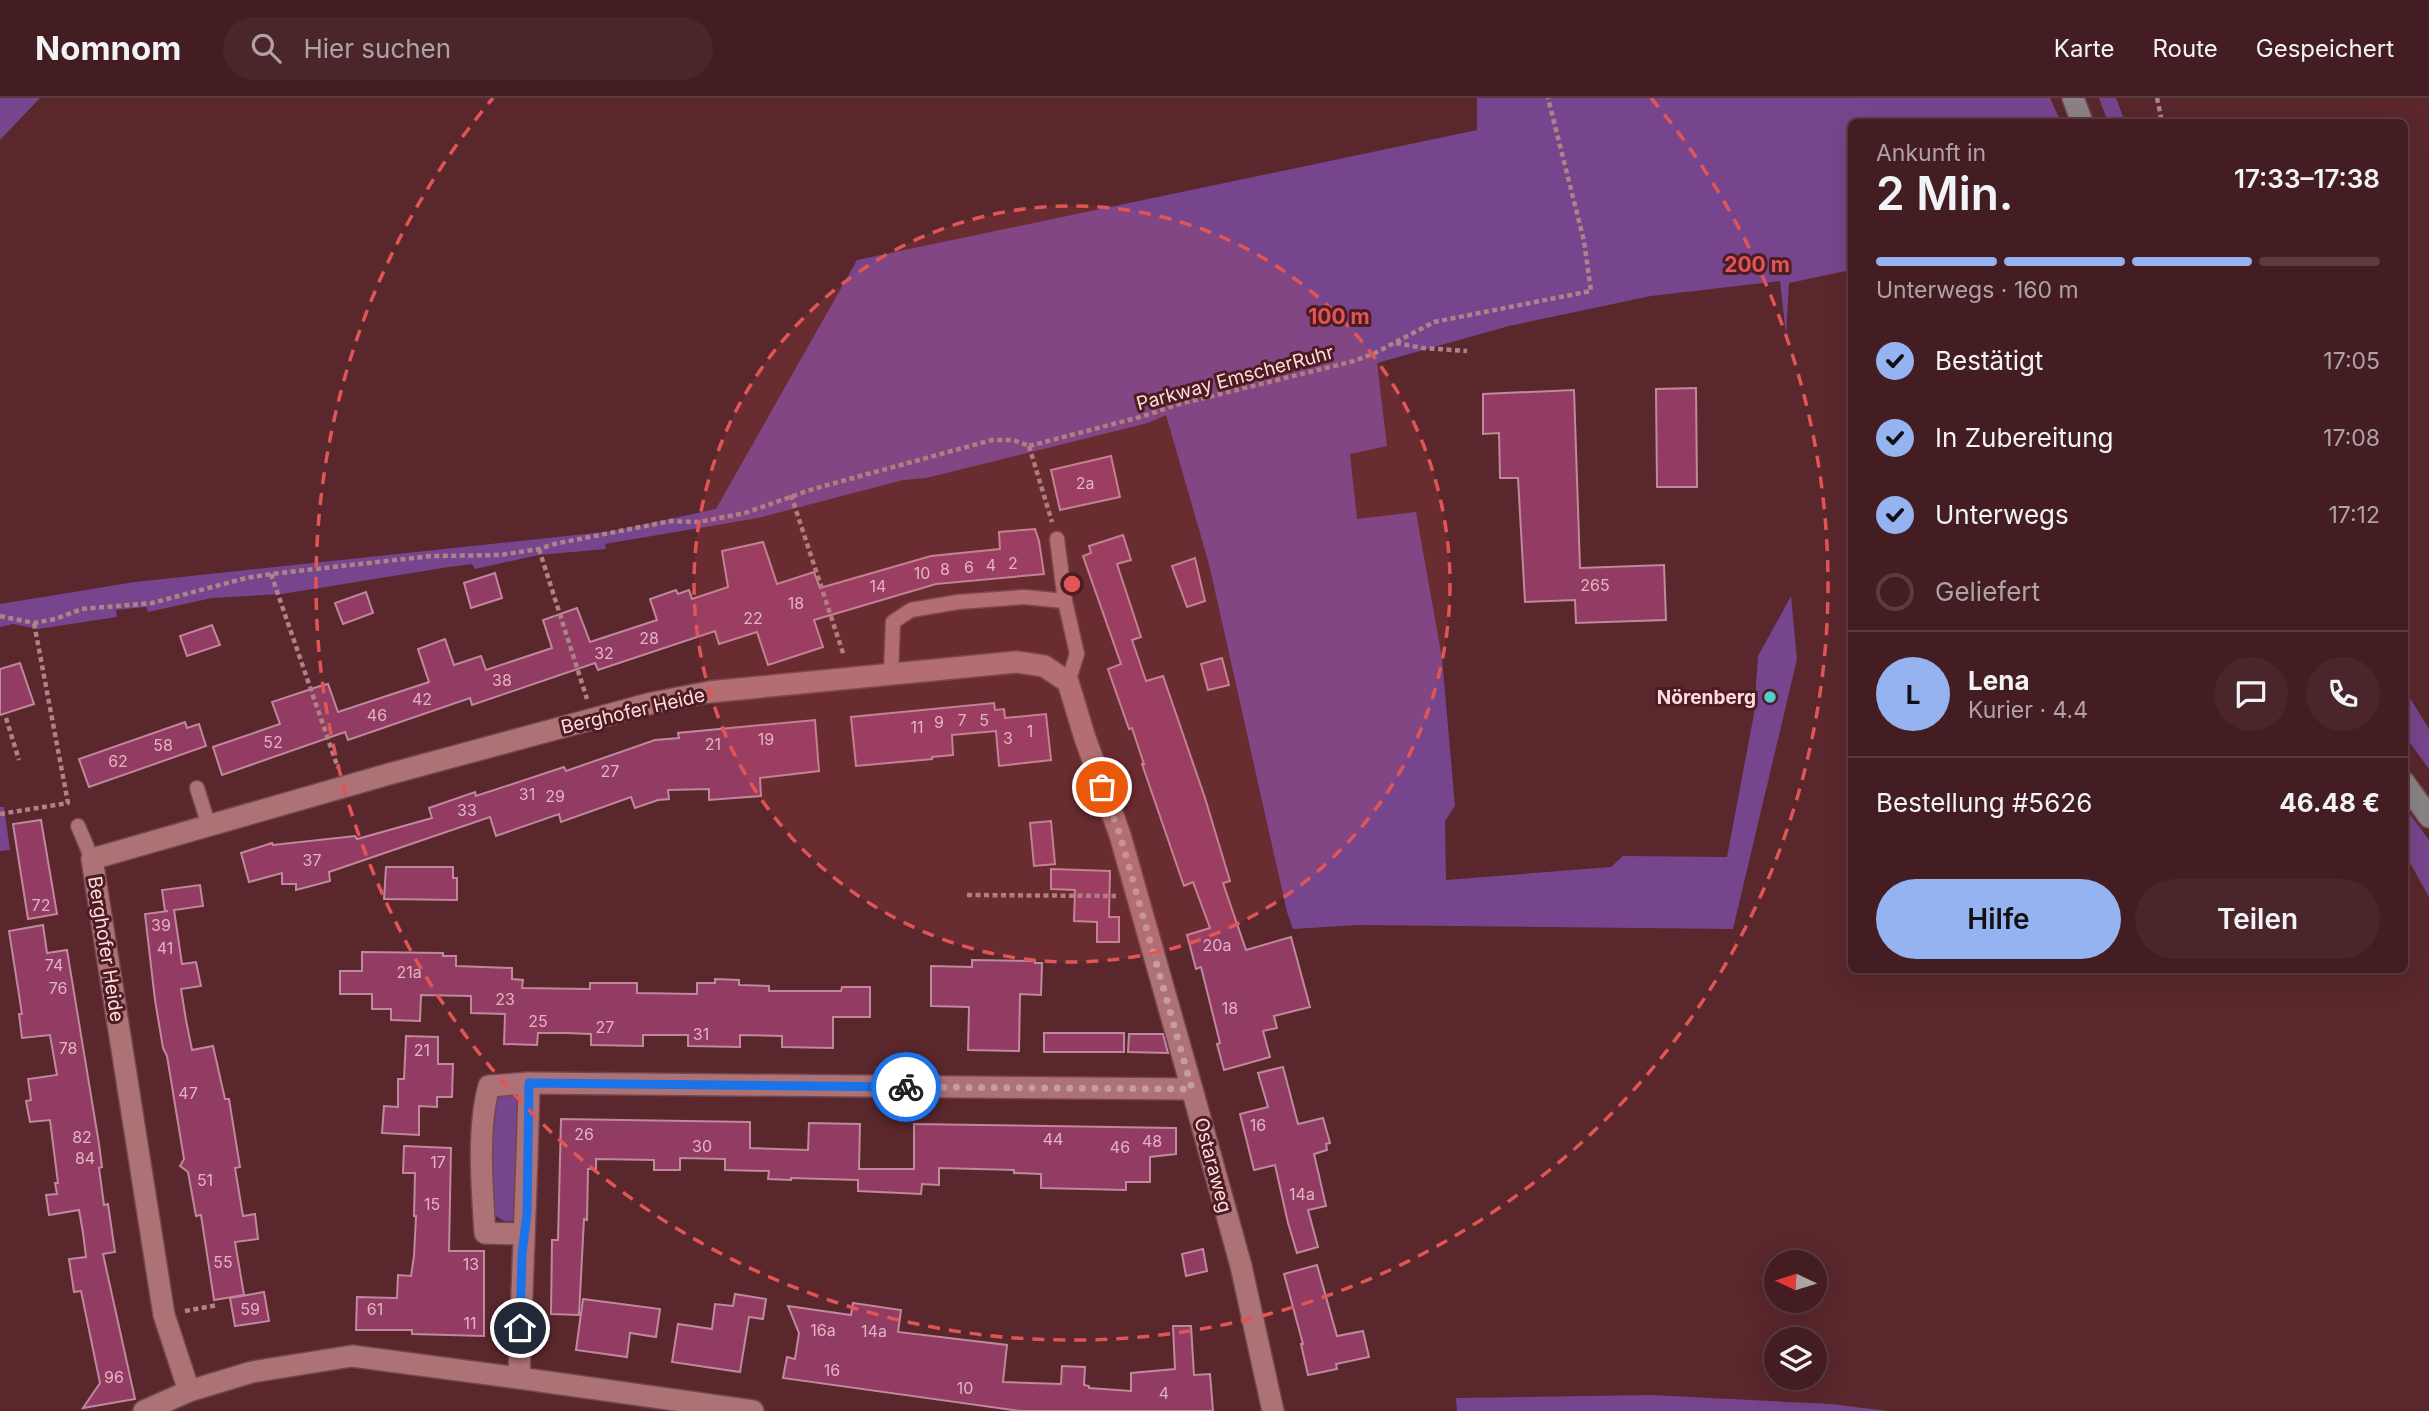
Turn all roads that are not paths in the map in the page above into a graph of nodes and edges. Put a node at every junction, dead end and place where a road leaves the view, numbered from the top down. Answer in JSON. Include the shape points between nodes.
{"nodes":[{"id":1,"x":2073,"y":98,"type":"edge"},
{"id":2,"x":2081,"y":119,"type":"edge"},
{"id":3,"x":1057,"y":539,"type":"road end"},
{"id":4,"x":1065,"y":601,"type":"junction"},
{"id":5,"x":891,"y":673,"type":"junction"},
{"id":6,"x":1068,"y":682,"type":"junction"},
{"id":7,"x":197,"y":788,"type":"dead end"},
{"id":8,"x":2408,"y":788,"type":"edge"},
{"id":9,"x":2429,"y":817,"type":"edge"},
{"id":10,"x":78,"y":826,"type":"dead end"},
{"id":11,"x":209,"y":826,"type":"junction"},
{"id":12,"x":92,"y":859,"type":"junction"},
{"id":13,"x":529,"y":1083,"type":"junction"},
{"id":14,"x":1192,"y":1089,"type":"junction"},
{"id":15,"x":524,"y":1234,"type":"junction"},
{"id":16,"x":519,"y":1378,"type":"junction"},
{"id":17,"x":189,"y":1391,"type":"junction"},
{"id":18,"x":650,"y":1404,"type":"edge"},
{"id":19,"x":144,"y":1411,"type":"edge"},
{"id":20,"x":753,"y":1411,"type":"edge"},
{"id":21,"x":1273,"y":1411,"type":"edge"}],
"edges":[{"from":1,"to":2,"type":"street"},
{"from":3,"to":4,"type":"lane"},
{"from":4,"to":5,"type":"lane","via":[[1024,597],[911,610],[893,622]]},
{"from":4,"to":6,"type":"lane","via":[[1077,654]]},
{"from":5,"to":6,"type":"street","name":"Berghofer Heide","via":[[1016,662],[1044,666]]},
{"from":5,"to":11,"type":"street","name":"Berghofer Heide","via":[[652,702]]},
{"from":6,"to":14,"type":"street","name":"Ostaraweg","via":[[1120,835]]},
{"from":7,"to":11,"type":"lane"},
{"from":8,"to":9,"type":"street"},
{"from":10,"to":12,"type":"lane"},
{"from":11,"to":12,"type":"street","name":"Berghofer Heide"},
{"from":12,"to":17,"type":"street","name":"Berghofer Heide","via":[[164,1315]]},
{"from":13,"to":14,"type":"street"},
{"from":13,"to":15,"type":"street"},
{"from":13,"to":15,"type":"street","via":[[489,1086],[483,1107],[485,1233]]},
{"from":14,"to":21,"type":"street","name":"Ostaraweg","via":[[1241,1266]]},
{"from":15,"to":16,"type":"street"},
{"from":16,"to":17,"type":"street","via":[[352,1356],[252,1372]]},
{"from":16,"to":18,"type":"street"},
{"from":17,"to":19,"type":"street"},
{"from":18,"to":20,"type":"street"}]}
